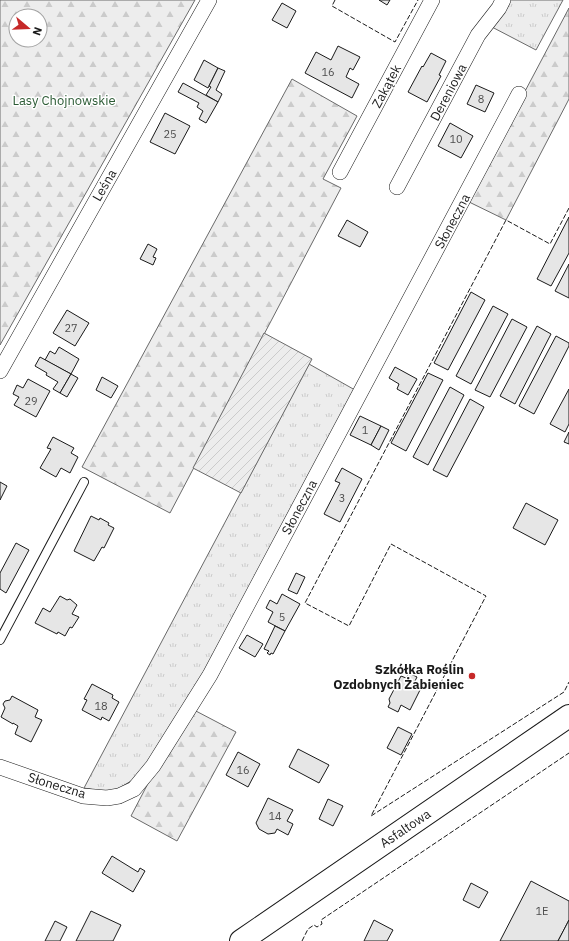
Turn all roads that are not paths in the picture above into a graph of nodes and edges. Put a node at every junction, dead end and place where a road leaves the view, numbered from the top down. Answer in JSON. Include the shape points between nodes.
{"nodes":[{"id":1,"x":209,"y":0,"type":"edge"},
{"id":2,"x":432,"y":0,"type":"edge"},
{"id":3,"x":504,"y":0,"type":"edge"},
{"id":4,"x":519,"y":94,"type":"dead end"},
{"id":5,"x":340,"y":172,"type":"dead end"},
{"id":6,"x":397,"y":187,"type":"dead end"},
{"id":7,"x":0,"y":371,"type":"edge"},
{"id":8,"x":84,"y":482,"type":"dead end"},
{"id":9,"x":0,"y":640,"type":"edge"},
{"id":10,"x":569,"y":716,"type":"edge"},
{"id":11,"x":0,"y":767,"type":"edge"},
{"id":12,"x":249,"y":938,"type":"edge"}],
"edges":[{"from":1,"to":7,"type":"street","name":"Leśna"},
{"from":2,"to":5,"type":"street","name":"Zakątek"},
{"from":3,"to":6,"type":"street","name":"Dereniowa","via":[[478,35]]},
{"from":4,"to":11,"type":"street","name":"Słoneczna","via":[[210,675],[148,772],[134,789],[107,798],[83,796]]},
{"from":8,"to":9,"type":"lane"},
{"from":10,"to":12,"type":"main road","name":"Asfaltowa"}]}
